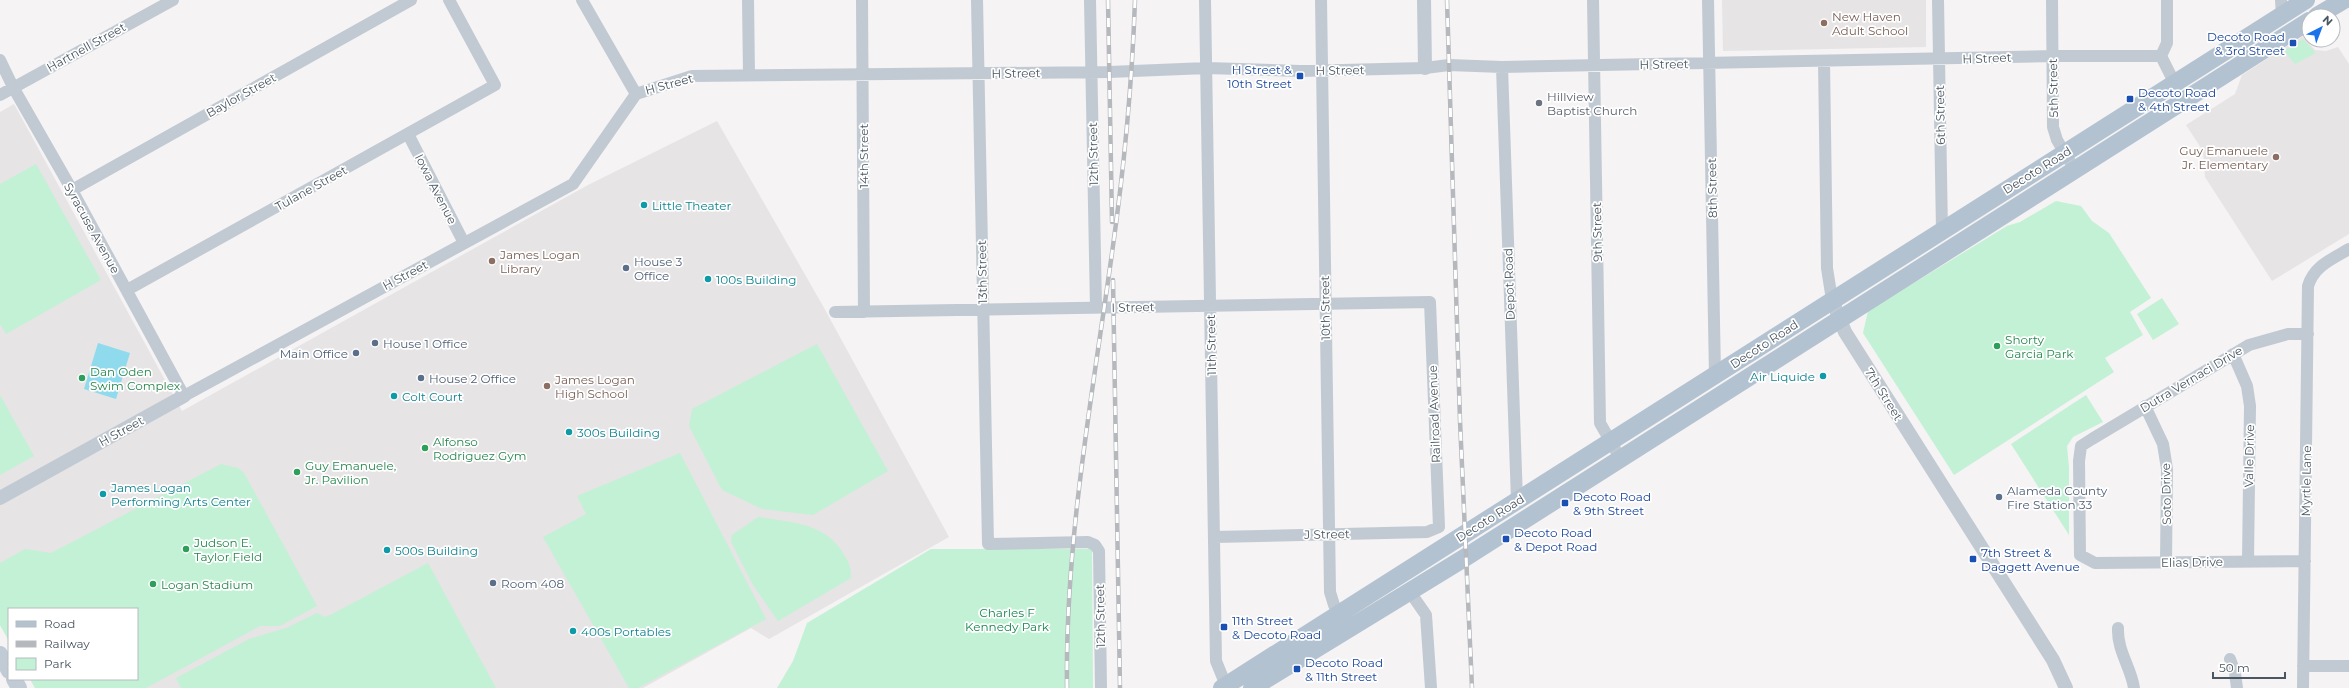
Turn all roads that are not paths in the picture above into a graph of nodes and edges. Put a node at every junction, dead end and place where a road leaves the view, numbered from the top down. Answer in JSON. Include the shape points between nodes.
{"nodes":[{"id":1,"x":173,"y":0,"type":"edge"},
{"id":2,"x":411,"y":0,"type":"edge"},
{"id":3,"x":449,"y":0,"type":"edge"},
{"id":4,"x":582,"y":0,"type":"edge"},
{"id":5,"x":748,"y":0,"type":"edge"},
{"id":6,"x":862,"y":0,"type":"edge"},
{"id":7,"x":977,"y":0,"type":"edge"},
{"id":8,"x":1090,"y":0,"type":"edge"},
{"id":9,"x":1205,"y":0,"type":"edge"},
{"id":10,"x":1321,"y":0,"type":"edge"},
{"id":11,"x":1424,"y":0,"type":"edge"},
{"id":12,"x":1593,"y":0,"type":"edge"},
{"id":13,"x":1708,"y":0,"type":"edge"},
{"id":14,"x":1938,"y":0,"type":"edge"},
{"id":15,"x":2052,"y":0,"type":"edge"},
{"id":16,"x":2167,"y":0,"type":"edge"},
{"id":17,"x":2306,"y":0,"type":"edge"},
{"id":18,"x":2344,"y":0,"type":"edge"},
{"id":19,"x":2282,"y":8,"type":"edge"},
{"id":20,"x":2330,"y":8,"type":"edge"},
{"id":21,"x":2301,"y":26,"type":"edge"},
{"id":22,"x":2053,"y":56,"type":"junction"},
{"id":23,"x":2162,"y":56,"type":"junction"},
{"id":24,"x":1938,"y":59,"type":"junction"},
{"id":25,"x":0,"y":60,"type":"edge"},
{"id":26,"x":1824,"y":62,"type":"junction"},
{"id":27,"x":1709,"y":63,"type":"junction"},
{"id":28,"x":1594,"y":65,"type":"junction"},
{"id":29,"x":1502,"y":67,"type":"junction"},
{"id":30,"x":1206,"y":68,"type":"junction"},
{"id":31,"x":1425,"y":68,"type":"junction"},
{"id":32,"x":1322,"y":70,"type":"junction"},
{"id":33,"x":1091,"y":72,"type":"junction"},
{"id":34,"x":862,"y":74,"type":"junction"},
{"id":35,"x":978,"y":74,"type":"junction"},
{"id":36,"x":749,"y":75,"type":"junction"},
{"id":37,"x":2175,"y":84,"type":"junction"},
{"id":38,"x":13,"y":87,"type":"junction"},
{"id":39,"x":0,"y":94,"type":"edge"},
{"id":40,"x":636,"y":94,"type":"junction"},
{"id":41,"x":408,"y":134,"type":"junction"},
{"id":42,"x":2065,"y":153,"type":"junction"},
{"id":43,"x":2075,"y":170,"type":"junction"},
{"id":44,"x":72,"y":190,"type":"junction"},
{"id":45,"x":1942,"y":231,"type":"junction"},
{"id":46,"x":464,"y":244,"type":"junction"},
{"id":47,"x":2349,"y":248,"type":"edge"},
{"id":48,"x":127,"y":290,"type":"junction"},
{"id":49,"x":1832,"y":300,"type":"junction"},
{"id":50,"x":1430,"y":302,"type":"joint"},
{"id":51,"x":1325,"y":304,"type":"junction"},
{"id":52,"x":1210,"y":306,"type":"junction"},
{"id":53,"x":1096,"y":308,"type":"junction"},
{"id":54,"x":982,"y":311,"type":"junction"},
{"id":55,"x":835,"y":312,"type":"dead end"},
{"id":56,"x":864,"y":312,"type":"junction"},
{"id":57,"x":1839,"y":320,"type":"junction"},
{"id":58,"x":2308,"y":334,"type":"junction"},
{"id":59,"x":2233,"y":354,"type":"junction"},
{"id":60,"x":1715,"y":375,"type":"junction"},
{"id":61,"x":184,"y":396,"type":"junction"},
{"id":62,"x":2144,"y":406,"type":"junction"},
{"id":63,"x":1609,"y":442,"type":"junction"},
{"id":64,"x":1620,"y":458,"type":"junction"},
{"id":65,"x":0,"y":498,"type":"edge"},
{"id":66,"x":1517,"y":501,"type":"junction"},
{"id":67,"x":1439,"y":527,"type":"joint"},
{"id":68,"x":1328,"y":534,"type":"junction"},
{"id":69,"x":1214,"y":537,"type":"junction"},
{"id":70,"x":1095,"y":544,"type":"joint"},
{"id":71,"x":2080,"y":555,"type":"joint"},
{"id":72,"x":2248,"y":561,"type":"junction"},
{"id":73,"x":2306,"y":561,"type":"junction"},
{"id":74,"x":2166,"y":562,"type":"junction"},
{"id":75,"x":1410,"y":592,"type":"junction"},
{"id":76,"x":1339,"y":614,"type":"junction"},
{"id":77,"x":2118,"y":628,"type":"dead end"},
{"id":78,"x":0,"y":654,"type":"edge"},
{"id":79,"x":2230,"y":659,"type":"dead end"},
{"id":80,"x":2303,"y":666,"type":"junction"},
{"id":81,"x":2349,"y":666,"type":"edge"},
{"id":82,"x":8,"y":669,"type":"edge"},
{"id":83,"x":1225,"y":687,"type":"edge"},
{"id":84,"x":1101,"y":688,"type":"edge"},
{"id":85,"x":1252,"y":688,"type":"edge"},
{"id":86,"x":1431,"y":688,"type":"edge"},
{"id":87,"x":2066,"y":688,"type":"edge"},
{"id":88,"x":2134,"y":688,"type":"edge"},
{"id":89,"x":2237,"y":688,"type":"edge"},
{"id":90,"x":2303,"y":688,"type":"edge"}],
"edges":[{"from":1,"to":38,"type":"street","name":"Hartnell Street"},
{"from":2,"to":44,"type":"street","name":"Baylor Street"},
{"from":3,"to":41,"type":"street","name":"Tulane Street","via":[[495,85]]},
{"from":4,"to":40,"type":"street"},
{"from":5,"to":36,"type":"street"},
{"from":6,"to":34,"type":"street","name":"14th Street"},
{"from":7,"to":35,"type":"street","name":"13th Street"},
{"from":8,"to":33,"type":"street","name":"12th Street"},
{"from":9,"to":30,"type":"street","name":"11th Street"},
{"from":10,"to":32,"type":"street","name":"10th Street"},
{"from":11,"to":31,"type":"street"},
{"from":12,"to":28,"type":"street","name":"9th Street"},
{"from":13,"to":27,"type":"street","name":"8th Street"},
{"from":14,"to":24,"type":"street","name":"6th Street"},
{"from":15,"to":22,"type":"street","name":"5th Street"},
{"from":16,"to":23,"type":"street","via":[[2167,43]]},
{"from":17,"to":19,"type":"main road","name":"Decoto Road"},
{"from":18,"to":20,"type":"main road"},
{"from":19,"to":37,"type":"main road","name":"Decoto Road"},
{"from":21,"to":43,"type":"main road","name":"Decoto Road"},
{"from":22,"to":23,"type":"street","name":"H Street"},
{"from":22,"to":24,"type":"street","name":"H Street"},
{"from":22,"to":42,"type":"street","name":"5th Street","via":[[2053,127]]},
{"from":23,"to":37,"type":"street"},
{"from":24,"to":26,"type":"street","name":"H Street"},
{"from":24,"to":45,"type":"street","name":"6th Street"},
{"from":25,"to":38,"type":"street","name":"Syracuse Avenue"},
{"from":26,"to":27,"type":"street","name":"H Street"},
{"from":26,"to":49,"type":"street","name":"7th Street","via":[[1827,268]]},
{"from":27,"to":28,"type":"street","name":"H Street"},
{"from":27,"to":60,"type":"street","name":"8th Street"},
{"from":28,"to":29,"type":"street","name":"H Street"},
{"from":28,"to":63,"type":"street","name":"9th Street","via":[[1600,423]]},
{"from":29,"to":31,"type":"street","name":"H Street","via":[[1449,65]]},
{"from":29,"to":66,"type":"street","name":"Depot Road"},
{"from":30,"to":32,"type":"street","name":"H Street"},
{"from":30,"to":33,"type":"street","name":"H Street"},
{"from":30,"to":52,"type":"street","name":"11th Street"},
{"from":31,"to":32,"type":"street","name":"H Street"},
{"from":32,"to":51,"type":"street","name":"10th Street"},
{"from":33,"to":35,"type":"street","name":"H Street"},
{"from":33,"to":53,"type":"street","name":"12th Street"},
{"from":34,"to":35,"type":"street","name":"H Street"},
{"from":34,"to":36,"type":"street","name":"H Street"},
{"from":34,"to":56,"type":"street","name":"14th Street"},
{"from":35,"to":54,"type":"street","name":"13th Street"},
{"from":36,"to":40,"type":"street","name":"H Street","via":[[692,76]]},
{"from":37,"to":42,"type":"main road","name":"Decoto Road"},
{"from":38,"to":39,"type":"street","name":"Hartnell Street"},
{"from":38,"to":44,"type":"street","name":"Syracuse Avenue"},
{"from":40,"to":46,"type":"street","name":"H Street","via":[[572,184]]},
{"from":41,"to":46,"type":"street","name":"Iowa Avenue"},
{"from":41,"to":48,"type":"street","name":"Tulane Street"},
{"from":42,"to":43,"type":"street","name":"5th Street"},
{"from":42,"to":45,"type":"main road","name":"Decoto Road"},
{"from":43,"to":57,"type":"main road","name":"Decoto Road"},
{"from":44,"to":48,"type":"street","name":"Syracuse Avenue"},
{"from":45,"to":49,"type":"main road","name":"Decoto Road"},
{"from":46,"to":61,"type":"street","name":"H Street"},
{"from":47,"to":58,"type":"street","name":"Myrtle Lane","via":[[2311,275],[2308,286]]},
{"from":48,"to":61,"type":"street","name":"Syracuse Avenue"},
{"from":49,"to":57,"type":"street","name":"7th Street"},
{"from":49,"to":60,"type":"main road","name":"Decoto Road"},
{"from":50,"to":51,"type":"street","name":"I Street"},
{"from":50,"to":67,"type":"street","name":"Railroad Avenue"},
{"from":51,"to":52,"type":"street","name":"I Street"},
{"from":51,"to":68,"type":"street","name":"10th Street"},
{"from":52,"to":53,"type":"street","name":"I Street"},
{"from":52,"to":69,"type":"street","name":"11th Street"},
{"from":53,"to":54,"type":"street","name":"I Street"},
{"from":54,"to":56,"type":"street","name":"I Street"},
{"from":54,"to":70,"type":"street","name":"13th Street","via":[[988,544]]},
{"from":55,"to":56,"type":"street","name":"I Street"},
{"from":57,"to":64,"type":"main road","name":"Decoto Road"},
{"from":57,"to":87,"type":"street","name":"7th Street","via":[[2053,660]]},
{"from":58,"to":59,"type":"street","name":"Dutra Vernaci Drive","via":[[2267,338]]},
{"from":58,"to":73,"type":"street","name":"Myrtle Lane"},
{"from":59,"to":62,"type":"street","name":"Dutra Vernaci Drive"},
{"from":59,"to":72,"type":"street","name":"Valle Drive","via":[[2247,386],[2250,406]]},
{"from":60,"to":63,"type":"main road","name":"Decoto Road"},
{"from":61,"to":65,"type":"street","name":"H Street"},
{"from":62,"to":71,"type":"street","name":"Dutra Vernaci Drive","via":[[2081,446]]},
{"from":62,"to":74,"type":"street","name":"Soto Drive","via":[[2163,444],[2167,469]]},
{"from":63,"to":64,"type":"street","name":"9th Street"},
{"from":63,"to":66,"type":"main road","name":"Decoto Road"},
{"from":64,"to":75,"type":"main road","name":"Decoto Road"},
{"from":66,"to":76,"type":"main road","name":"Decoto Road"},
{"from":67,"to":68,"type":"street","name":"J Street","via":[[1427,532]]},
{"from":68,"to":69,"type":"street","name":"J Street"},
{"from":68,"to":76,"type":"street","name":"10th Street","via":[[1331,597]]},
{"from":69,"to":83,"type":"street","name":"11th Street","via":[[1216,661]]},
{"from":70,"to":84,"type":"street","name":"12th Street","via":[[1100,551]]},
{"from":71,"to":74,"type":"street","name":"Elias Drive","via":[[2095,563]]},
{"from":72,"to":73,"type":"street","name":"Elias Drive"},
{"from":72,"to":74,"type":"street","name":"Elias Drive"},
{"from":73,"to":80,"type":"street","name":"Myrtle Lane"},
{"from":75,"to":85,"type":"main road","name":"Decoto Road"},
{"from":75,"to":86,"type":"street","via":[[1426,616]]},
{"from":76,"to":83,"type":"main road","name":"Decoto Road"},
{"from":77,"to":88,"type":"street","via":[[2121,652]]},
{"from":78,"to":82,"type":"main road"},
{"from":79,"to":89,"type":"street"},
{"from":80,"to":81,"type":"street"},
{"from":80,"to":90,"type":"street","name":"Myrtle Lane"}]}
